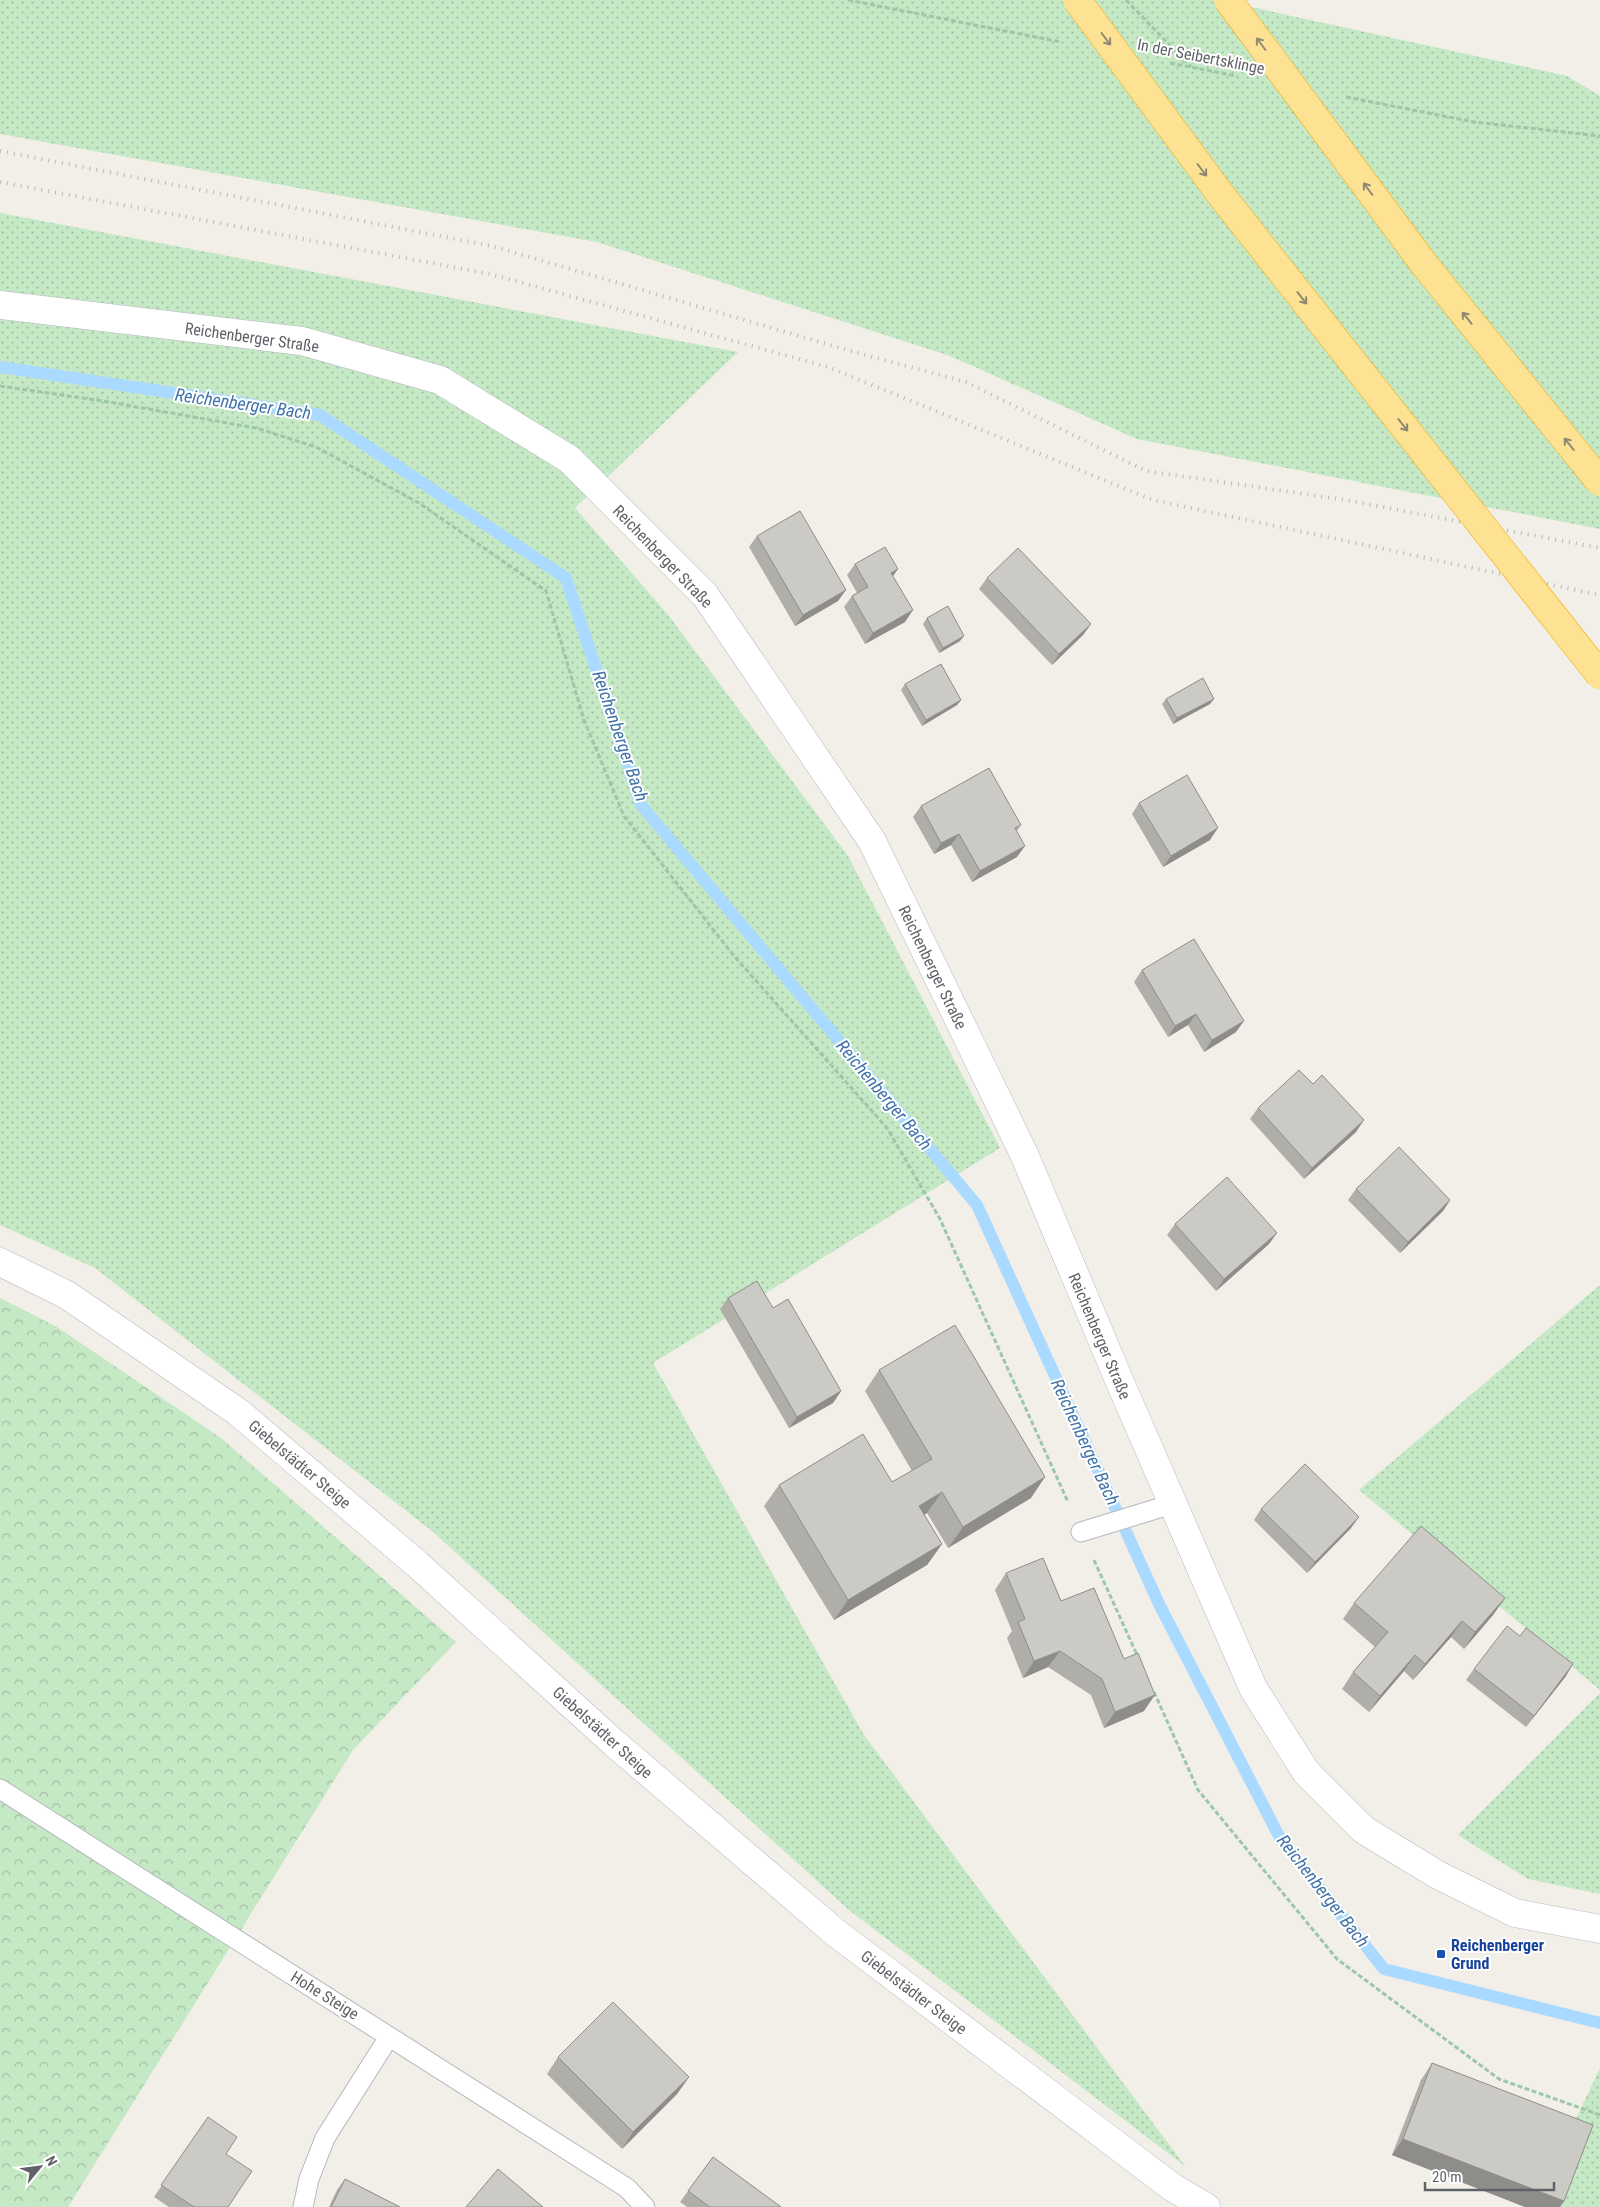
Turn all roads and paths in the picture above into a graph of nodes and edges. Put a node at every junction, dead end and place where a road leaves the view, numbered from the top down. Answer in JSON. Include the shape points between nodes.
{"nodes":[{"id":1,"x":848,"y":0,"type":"edge"},
{"id":2,"x":1077,"y":0,"type":"edge"},
{"id":3,"x":1126,"y":0,"type":"edge"},
{"id":4,"x":1228,"y":0,"type":"edge"},
{"id":5,"x":1064,"y":42,"type":"dead end"},
{"id":6,"x":1162,"y":62,"type":"dead end"},
{"id":7,"x":1191,"y":67,"type":"junction"},
{"id":8,"x":1240,"y":77,"type":"dead end"},
{"id":9,"x":1337,"y":95,"type":"dead end"},
{"id":10,"x":1600,"y":136,"type":"edge"},
{"id":11,"x":0,"y":305,"type":"edge"},
{"id":12,"x":0,"y":386,"type":"edge"},
{"id":13,"x":1600,"y":482,"type":"edge"},
{"id":14,"x":1600,"y":675,"type":"edge"},
{"id":15,"x":0,"y":1262,"type":"edge"},
{"id":16,"x":1160,"y":1507,"type":"junction"},
{"id":17,"x":1087,"y":1530,"type":"junction"},
{"id":18,"x":1142,"y":1666,"type":"edge"},
{"id":19,"x":1150,"y":1684,"type":"edge"},
{"id":20,"x":0,"y":1789,"type":"edge"},
{"id":21,"x":1600,"y":1930,"type":"edge"},
{"id":22,"x":389,"y":2037,"type":"junction"},
{"id":23,"x":1600,"y":2115,"type":"edge"},
{"id":24,"x":303,"y":2207,"type":"edge"},
{"id":25,"x":645,"y":2207,"type":"edge"},
{"id":26,"x":1206,"y":2207,"type":"edge"}],
"edges":[{"from":1,"to":5,"type":"path"},
{"from":2,"to":14,"type":"highway","one_way":true,"bridge":true,"via":[[1221,195]]},
{"from":3,"to":7,"type":"path"},
{"from":13,"to":4,"type":"highway","one_way":true,"bridge":true,"via":[[1424,264]]},
{"from":6,"to":7,"type":"path","name":"In der Seibertsklinge"},
{"from":7,"to":8,"type":"path","name":"In der Seibertsklinge"},
{"from":9,"to":10,"type":"path","via":[[1474,122]]},
{"from":11,"to":16,"type":"main road","name":"Reichenberger Straße","via":[[302,341],[440,380],[568,459],[705,595],[872,841],[1024,1154]]},
{"from":12,"to":17,"type":"path","via":[[256,428],[316,447],[420,503],[546,591],[584,720],[624,816],[734,956],[887,1128],[940,1219]]},
{"from":15,"to":26,"type":"main road","name":"Giebelstädter Steige","via":[[67,1295],[238,1412],[417,1564],[614,1743],[836,1933],[1172,2187]]},
{"from":16,"to":17,"type":"lane"},
{"from":16,"to":21,"type":"main road","name":"Reichenberger Straße","via":[[1253,1688],[1306,1772],[1364,1830],[1438,1875],[1516,1913]]},
{"from":17,"to":18,"type":"path"},
{"from":19,"to":23,"type":"path","via":[[1198,1790],[1337,1959],[1499,2079]]},
{"from":20,"to":22,"type":"lane","name":"Hohe Steige"},
{"from":22,"to":24,"type":"lane","via":[[325,2138]]},
{"from":22,"to":25,"type":"lane","name":"Hohe Steige","via":[[627,2188]]}]}
